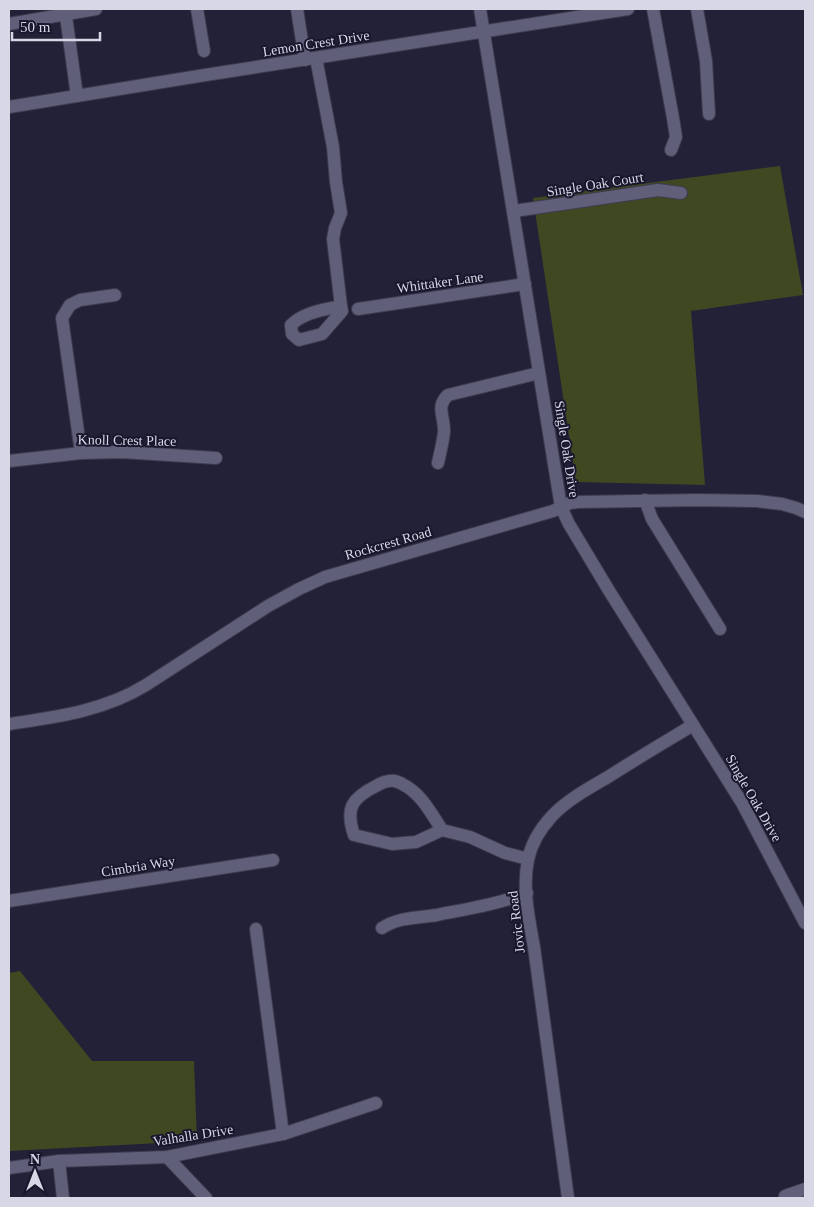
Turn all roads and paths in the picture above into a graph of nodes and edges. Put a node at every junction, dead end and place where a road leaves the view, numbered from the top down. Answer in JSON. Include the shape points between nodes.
{"nodes":[{"id":1,"x":96,"y":9,"type":"edge"},
{"id":2,"x":197,"y":9,"type":"edge"},
{"id":3,"x":297,"y":9,"type":"edge"},
{"id":4,"x":480,"y":9,"type":"edge"},
{"id":5,"x":628,"y":9,"type":"edge"},
{"id":6,"x":653,"y":9,"type":"edge"},
{"id":7,"x":696,"y":9,"type":"edge"},
{"id":8,"x":65,"y":11,"type":"edge"},
{"id":9,"x":9,"y":24,"type":"edge"},
{"id":10,"x":484,"y":32,"type":"junction"},
{"id":11,"x":204,"y":51,"type":"dead end"},
{"id":12,"x":311,"y":59,"type":"junction"},
{"id":13,"x":77,"y":96,"type":"junction"},
{"id":14,"x":9,"y":107,"type":"edge"},
{"id":15,"x":709,"y":114,"type":"dead end"},
{"id":16,"x":671,"y":150,"type":"dead end"},
{"id":17,"x":681,"y":193,"type":"dead end"},
{"id":18,"x":514,"y":212,"type":"junction"},
{"id":19,"x":526,"y":284,"type":"junction"},
{"id":20,"x":115,"y":295,"type":"dead end"},
{"id":21,"x":341,"y":306,"type":"dead end"},
{"id":22,"x":358,"y":309,"type":"dead end"},
{"id":23,"x":539,"y":373,"type":"junction"},
{"id":24,"x":81,"y":453,"type":"junction"},
{"id":25,"x":216,"y":458,"type":"dead end"},
{"id":26,"x":9,"y":461,"type":"edge"},
{"id":27,"x":438,"y":463,"type":"dead end"},
{"id":28,"x":645,"y":500,"type":"junction"},
{"id":29,"x":561,"y":507,"type":"junction"},
{"id":30,"x":805,"y":512,"type":"edge"},
{"id":31,"x":720,"y":629,"type":"dead end"},
{"id":32,"x":9,"y":724,"type":"edge"},
{"id":33,"x":693,"y":725,"type":"junction"},
{"id":34,"x":442,"y":830,"type":"junction"},
{"id":35,"x":528,"y":858,"type":"junction"},
{"id":36,"x":273,"y":860,"type":"dead end"},
{"id":37,"x":527,"y":893,"type":"junction"},
{"id":38,"x":9,"y":901,"type":"edge"},
{"id":39,"x":805,"y":923,"type":"edge"},
{"id":40,"x":382,"y":928,"type":"dead end"},
{"id":41,"x":256,"y":929,"type":"dead end"},
{"id":42,"x":376,"y":1103,"type":"dead end"},
{"id":43,"x":283,"y":1134,"type":"junction"},
{"id":44,"x":167,"y":1157,"type":"junction"},
{"id":45,"x":59,"y":1161,"type":"junction"},
{"id":46,"x":9,"y":1168,"type":"edge"},
{"id":47,"x":805,"y":1189,"type":"edge"},
{"id":48,"x":785,"y":1196,"type":"dead end"},
{"id":49,"x":62,"y":1198,"type":"edge"},
{"id":50,"x":206,"y":1198,"type":"edge"},
{"id":51,"x":568,"y":1198,"type":"edge"}],
"edges":[{"from":1,"to":8,"type":"street"},
{"from":2,"to":11,"type":"street"},
{"from":3,"to":12,"type":"street"},
{"from":4,"to":10,"type":"street","name":"Single Oak Drive"},
{"from":5,"to":10,"type":"street","name":"Lemon Crest Drive"},
{"from":6,"to":16,"type":"street","via":[[676,136]]},
{"from":7,"to":15,"type":"street","via":[[706,61]]},
{"from":8,"to":9,"type":"street"},
{"from":8,"to":13,"type":"street"},
{"from":10,"to":12,"type":"street","name":"Lemon Crest Drive"},
{"from":10,"to":18,"type":"street","name":"Single Oak Drive"},
{"from":12,"to":13,"type":"street","name":"Lemon Crest Drive"},
{"from":12,"to":21,"type":"street","via":[[333,147],[341,213],[333,239]]},
{"from":13,"to":14,"type":"street","name":"Lemon Crest Drive"},
{"from":17,"to":18,"type":"street","name":"Single Oak Court","via":[[658,190]]},
{"from":18,"to":19,"type":"street","name":"Single Oak Drive"},
{"from":19,"to":22,"type":"street","name":"Whittaker Lane"},
{"from":19,"to":23,"type":"street","name":"Single Oak Drive"},
{"from":20,"to":24,"type":"street","via":[[80,300],[70,305],[62,318]]},
{"from":23,"to":27,"type":"street","via":[[448,395],[441,407],[444,430]]},
{"from":23,"to":29,"type":"street","name":"Single Oak Drive"},
{"from":24,"to":25,"type":"street","name":"Knoll Crest Place","via":[[122,452]]},
{"from":24,"to":26,"type":"street","name":"Knoll Crest Place"},
{"from":28,"to":29,"type":"street","name":"Rockcrest Road","via":[[572,502]]},
{"from":28,"to":30,"type":"street","name":"Rockcrest Road","via":[[757,501],[782,504]]},
{"from":28,"to":31,"type":"street","via":[[652,519]]},
{"from":29,"to":32,"type":"street","name":"Rockcrest Road","via":[[320,579],[268,606],[126,696],[86,710]]},
{"from":29,"to":33,"type":"street","name":"Single Oak Drive"},
{"from":33,"to":35,"type":"street","name":"Jovic Road","via":[[567,803],[543,828]]},
{"from":33,"to":39,"type":"street","name":"Single Oak Drive","via":[[751,819]]},
{"from":34,"to":34,"type":"street","via":[[416,842],[392,844],[354,835],[350,813],[354,800],[382,783],[395,780],[419,797]]},
{"from":34,"to":35,"type":"street"},
{"from":35,"to":37,"type":"street","name":"Jovic Road"},
{"from":36,"to":38,"type":"street","name":"Cimbria Way"},
{"from":37,"to":40,"type":"street","via":[[488,905],[398,920]]},
{"from":37,"to":51,"type":"street","name":"Jovic Road"},
{"from":41,"to":43,"type":"street"},
{"from":42,"to":43,"type":"street","name":"Valhalla Drive"},
{"from":43,"to":44,"type":"street","name":"Valhalla Drive"},
{"from":44,"to":45,"type":"street","name":"Valhalla Drive"},
{"from":44,"to":50,"type":"street"},
{"from":45,"to":46,"type":"street","name":"Valhalla Drive"},
{"from":45,"to":49,"type":"street"},
{"from":47,"to":48,"type":"street"}]}
